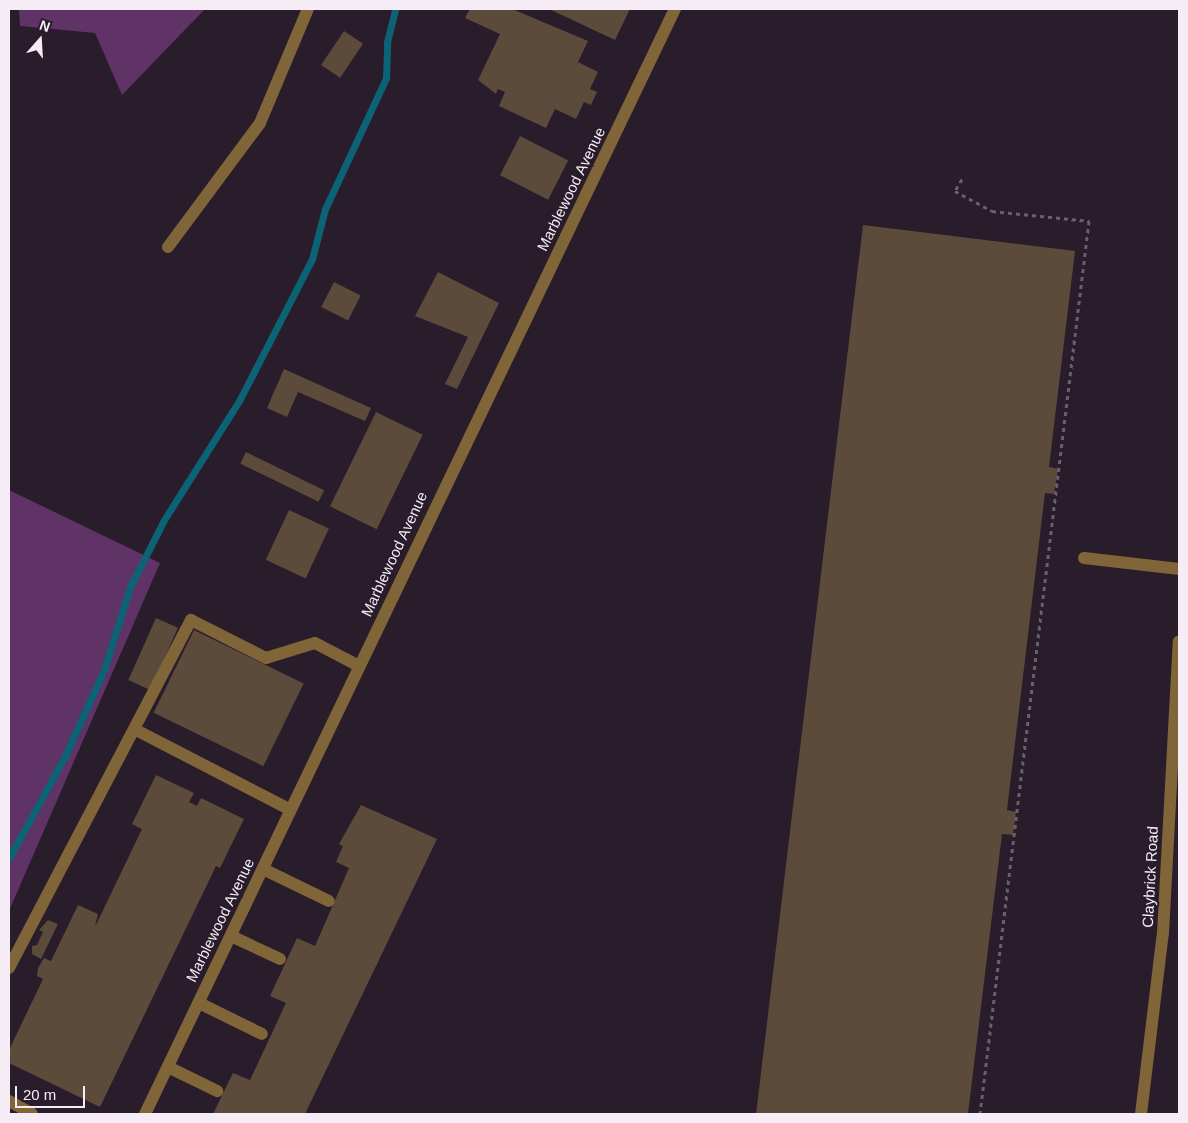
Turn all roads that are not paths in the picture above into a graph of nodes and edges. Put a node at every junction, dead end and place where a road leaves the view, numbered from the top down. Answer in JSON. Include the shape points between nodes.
{"nodes":[{"id":1,"x":308,"y":9,"type":"edge"},
{"id":2,"x":675,"y":9,"type":"edge"},
{"id":3,"x":168,"y":247,"type":"dead end"},
{"id":4,"x":1084,"y":558,"type":"dead end"},
{"id":5,"x":1179,"y":569,"type":"edge"},
{"id":6,"x":1179,"y":641,"type":"edge"},
{"id":7,"x":359,"y":666,"type":"junction"},
{"id":8,"x":136,"y":730,"type":"junction"},
{"id":9,"x":291,"y":810,"type":"junction"},
{"id":10,"x":263,"y":869,"type":"junction"},
{"id":11,"x":328,"y":901,"type":"dead end"},
{"id":12,"x":231,"y":936,"type":"junction"},
{"id":13,"x":280,"y":959,"type":"dead end"},
{"id":14,"x":9,"y":968,"type":"edge"},
{"id":15,"x":198,"y":1003,"type":"junction"},
{"id":16,"x":262,"y":1034,"type":"dead end"},
{"id":17,"x":168,"y":1067,"type":"junction"},
{"id":18,"x":217,"y":1091,"type":"dead end"},
{"id":19,"x":9,"y":1101,"type":"edge"},
{"id":20,"x":32,"y":1114,"type":"edge"},
{"id":21,"x":145,"y":1114,"type":"edge"},
{"id":22,"x":1141,"y":1114,"type":"edge"}],
"edges":[{"from":1,"to":3,"type":"street","via":[[260,123]]},
{"from":2,"to":7,"type":"street","name":"Marblewood Avenue"},
{"from":4,"to":5,"type":"street"},
{"from":6,"to":22,"type":"street","name":"Claybrick Road","via":[[1164,933]]},
{"from":7,"to":8,"type":"street","via":[[315,644],[266,658],[191,620]]},
{"from":7,"to":9,"type":"street","name":"Marblewood Avenue"},
{"from":8,"to":9,"type":"street"},
{"from":8,"to":14,"type":"street"},
{"from":9,"to":10,"type":"street","name":"Marblewood Avenue"},
{"from":10,"to":11,"type":"street"},
{"from":10,"to":12,"type":"street","name":"Marblewood Avenue"},
{"from":12,"to":13,"type":"street"},
{"from":12,"to":15,"type":"street","name":"Marblewood Avenue"},
{"from":15,"to":16,"type":"street"},
{"from":15,"to":17,"type":"street","name":"Marblewood Avenue"},
{"from":17,"to":18,"type":"street"},
{"from":17,"to":21,"type":"street","name":"Marblewood Avenue"},
{"from":19,"to":20,"type":"street"}]}
